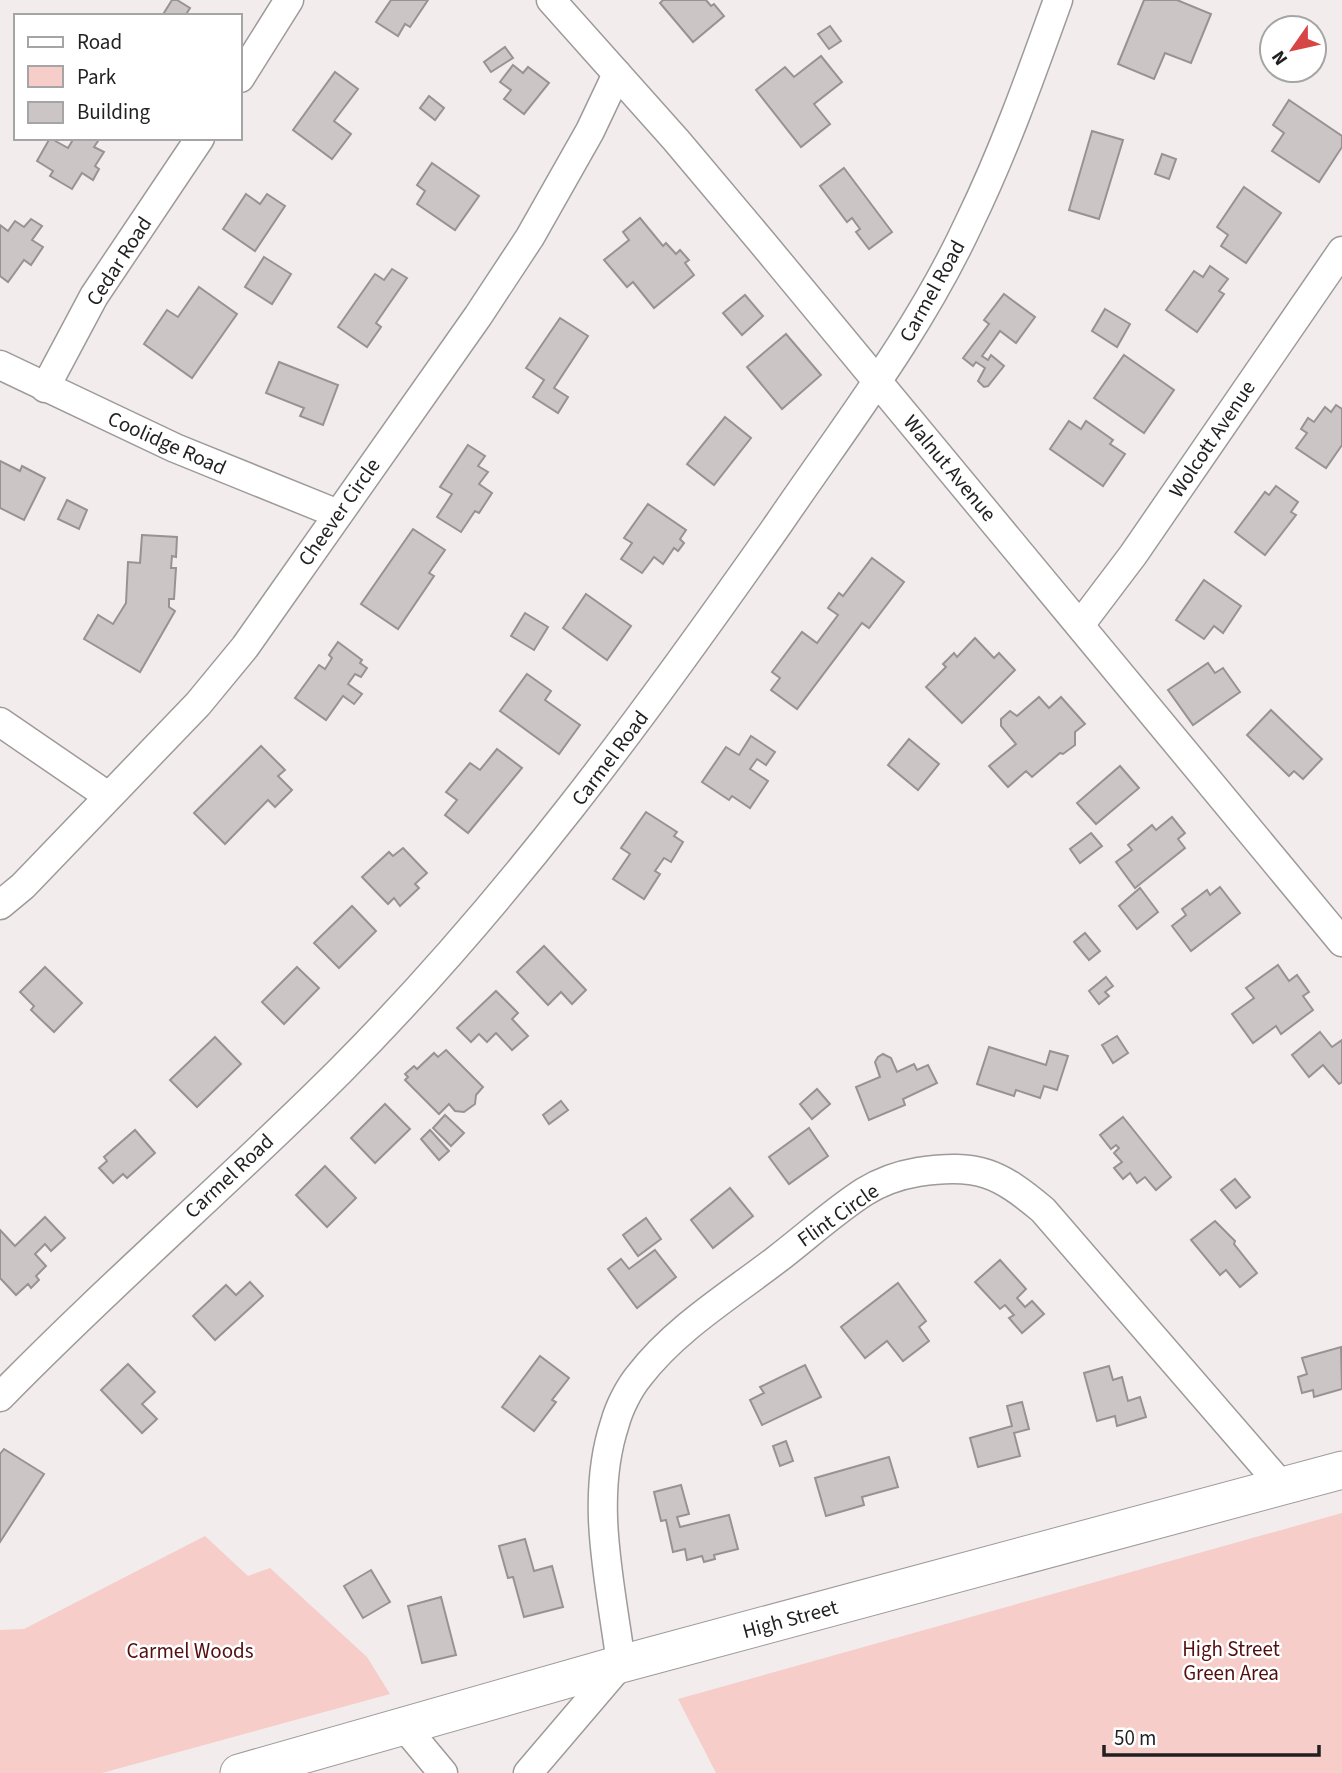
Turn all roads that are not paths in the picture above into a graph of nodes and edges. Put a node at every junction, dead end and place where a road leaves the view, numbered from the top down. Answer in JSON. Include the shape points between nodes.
{"nodes":[{"id":1,"x":289,"y":0,"type":"edge"},
{"id":2,"x":551,"y":0,"type":"edge"},
{"id":3,"x":1058,"y":0,"type":"edge"},
{"id":4,"x":617,"y":74,"type":"junction"},
{"id":5,"x":242,"y":75,"type":"edge"},
{"id":6,"x":199,"y":140,"type":"edge"},
{"id":7,"x":1342,"y":251,"type":"edge"},
{"id":8,"x":0,"y":365,"type":"edge"},
{"id":9,"x":878,"y":383,"type":"junction"},
{"id":10,"x":45,"y":388,"type":"junction"},
{"id":11,"x":338,"y":514,"type":"junction"},
{"id":12,"x":1080,"y":625,"type":"junction"},
{"id":13,"x":0,"y":722,"type":"edge"},
{"id":14,"x":108,"y":796,"type":"junction"},
{"id":15,"x":0,"y":905,"type":"edge"},
{"id":16,"x":1342,"y":942,"type":"edge"},
{"id":17,"x":0,"y":1396,"type":"edge"},
{"id":18,"x":1342,"y":1470,"type":"edge"},
{"id":19,"x":1282,"y":1486,"type":"junction"},
{"id":20,"x":621,"y":1664,"type":"junction"},
{"id":21,"x":403,"y":1725,"type":"junction"},
{"id":22,"x":239,"y":1773,"type":"edge"},
{"id":23,"x":443,"y":1773,"type":"edge"},
{"id":24,"x":528,"y":1773,"type":"edge"}],
"edges":[{"from":1,"to":5,"type":"street"},
{"from":2,"to":4,"type":"street","name":"Walnut Avenue"},
{"from":3,"to":9,"type":"street","name":"Carmel Road","via":[[1014,121],[968,226]]},
{"from":4,"to":9,"type":"street","name":"Walnut Avenue"},
{"from":4,"to":11,"type":"street","name":"Cheever Circle","via":[[530,237]]},
{"from":6,"to":10,"type":"street","name":"Cedar Road","via":[[94,296]]},
{"from":7,"to":12,"type":"street","name":"Wolcott Avenue"},
{"from":8,"to":10,"type":"street","name":"Coolidge Road"},
{"from":9,"to":12,"type":"street","name":"Walnut Avenue"},
{"from":9,"to":17,"type":"street","name":"Carmel Road","via":[[682,662],[503,895],[339,1072]]},
{"from":10,"to":11,"type":"street","name":"Coolidge Road","via":[[175,448]]},
{"from":11,"to":14,"type":"street","name":"Cheever Circle","via":[[214,685]]},
{"from":12,"to":16,"type":"street","name":"Walnut Avenue"},
{"from":13,"to":14,"type":"street"},
{"from":14,"to":15,"type":"street","name":"Cheever Circle"},
{"from":18,"to":19,"type":"main road","name":"High Street"},
{"from":19,"to":20,"type":"main road","name":"High Street"},
{"from":19,"to":20,"type":"street","name":"Flint Circle","via":[[1043,1210],[1012,1184],[984,1171],[952,1169],[897,1177],[864,1192],[711,1309],[637,1378],[615,1422],[605,1470],[603,1531]]},
{"from":20,"to":21,"type":"main road","name":"High Street"},
{"from":20,"to":24,"type":"street"},
{"from":21,"to":22,"type":"main road","name":"High Street"},
{"from":21,"to":23,"type":"street"}]}
